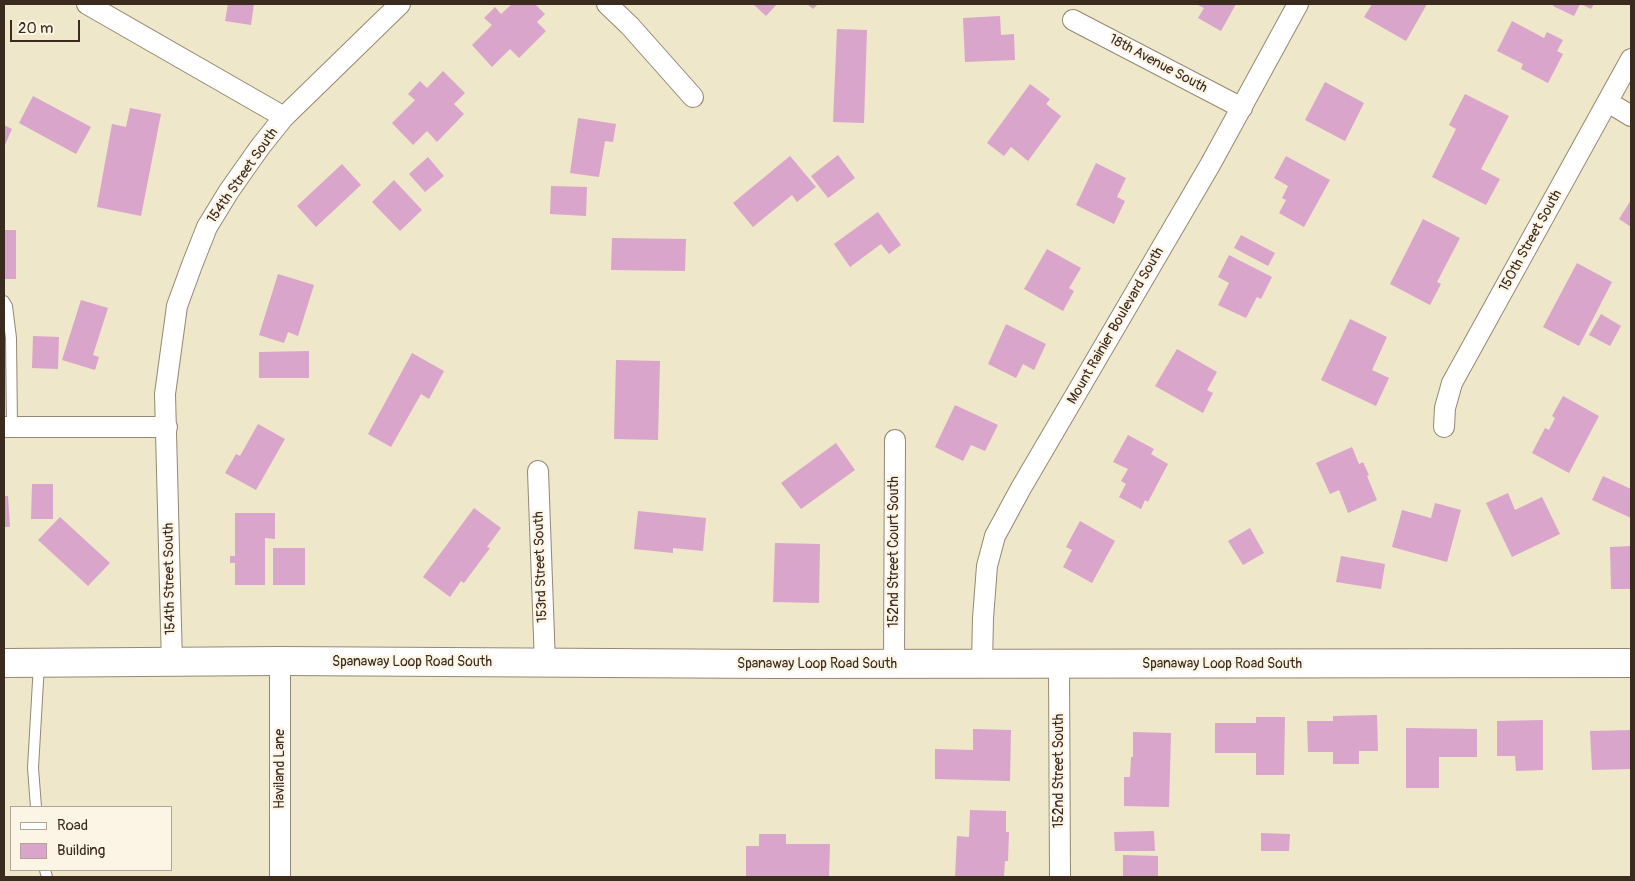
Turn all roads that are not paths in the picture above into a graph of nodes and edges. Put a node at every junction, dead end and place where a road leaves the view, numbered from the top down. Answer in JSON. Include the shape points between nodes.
{"nodes":[{"id":1,"x":87,"y":4,"type":"edge"},
{"id":2,"x":400,"y":4,"type":"edge"},
{"id":3,"x":607,"y":4,"type":"edge"},
{"id":4,"x":1298,"y":4,"type":"edge"},
{"id":5,"x":1074,"y":20,"type":"dead end"},
{"id":6,"x":1631,"y":59,"type":"edge"},
{"id":7,"x":693,"y":97,"type":"dead end"},
{"id":8,"x":1608,"y":102,"type":"junction"},
{"id":9,"x":1242,"y":108,"type":"junction"},
{"id":10,"x":1631,"y":116,"type":"edge"},
{"id":11,"x":284,"y":117,"type":"junction"},
{"id":12,"x":4,"y":302,"type":"edge"},
{"id":13,"x":8,"y":427,"type":"edge"},
{"id":14,"x":167,"y":427,"type":"junction"},
{"id":15,"x":1444,"y":427,"type":"dead end"},
{"id":16,"x":895,"y":440,"type":"dead end"},
{"id":17,"x":538,"y":471,"type":"dead end"},
{"id":18,"x":280,"y":661,"type":"junction"},
{"id":19,"x":4,"y":663,"type":"edge"},
{"id":20,"x":39,"y":663,"type":"junction"},
{"id":21,"x":172,"y":663,"type":"junction"},
{"id":22,"x":1631,"y":663,"type":"edge"},
{"id":23,"x":545,"y":664,"type":"junction"},
{"id":24,"x":894,"y":664,"type":"junction"},
{"id":25,"x":982,"y":664,"type":"junction"},
{"id":26,"x":1059,"y":664,"type":"junction"},
{"id":27,"x":36,"y":806,"type":"edge"},
{"id":28,"x":280,"y":877,"type":"edge"},
{"id":29,"x":1060,"y":877,"type":"edge"}],
"edges":[{"from":1,"to":11,"type":"street"},
{"from":2,"to":11,"type":"street","name":"154th Street South"},
{"from":3,"to":7,"type":"street"},
{"from":4,"to":9,"type":"street","name":"Mount Rainier Boulevard South"},
{"from":5,"to":9,"type":"street","name":"18th Avenue South"},
{"from":6,"to":8,"type":"street","name":"150th Street South"},
{"from":8,"to":10,"type":"street"},
{"from":8,"to":15,"type":"street","name":"150th Street South","via":[[1452,383]]},
{"from":9,"to":25,"type":"street","name":"Mount Rainier Boulevard South","via":[[1020,488],[996,536],[987,566]]},
{"from":11,"to":14,"type":"street","name":"154th Street South","via":[[229,191],[207,227],[192,265],[177,306],[165,394]]},
{"from":12,"to":13,"type":"lane","via":[[11,338]]},
{"from":13,"to":14,"type":"street"},
{"from":14,"to":21,"type":"street","name":"154th Street South"},
{"from":16,"to":24,"type":"street","name":"152nd Street Court South"},
{"from":17,"to":23,"type":"street","name":"153rd Street South"},
{"from":18,"to":21,"type":"main road","name":"Spanaway Loop Road South"},
{"from":18,"to":23,"type":"main road","name":"Spanaway Loop Road South"},
{"from":18,"to":28,"type":"street","name":"Haviland Lane"},
{"from":19,"to":20,"type":"main road","name":"Spanaway Loop Road South"},
{"from":20,"to":21,"type":"main road","name":"Spanaway Loop Road South"},
{"from":20,"to":27,"type":"lane","via":[[33,768]]},
{"from":22,"to":26,"type":"main road","name":"Spanaway Loop Road South"},
{"from":23,"to":24,"type":"main road","name":"Spanaway Loop Road South"},
{"from":24,"to":25,"type":"main road","name":"Spanaway Loop Road South"},
{"from":25,"to":26,"type":"main road","name":"Spanaway Loop Road South"},
{"from":26,"to":29,"type":"street","name":"152nd Street South"}]}
